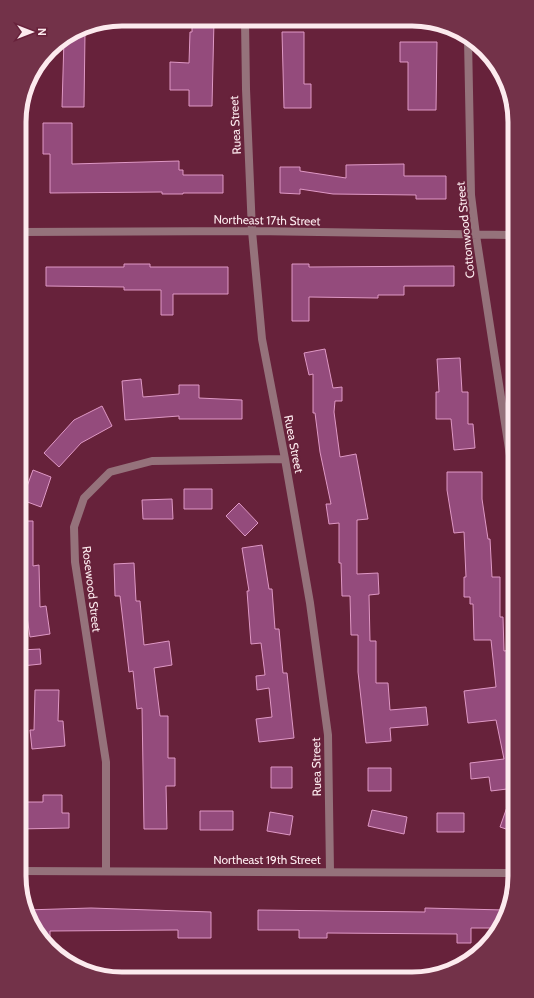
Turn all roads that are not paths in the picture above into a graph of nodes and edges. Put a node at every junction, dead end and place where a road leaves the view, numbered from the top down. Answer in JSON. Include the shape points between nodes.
{"nodes":[{"id":1,"x":245,"y":26,"type":"edge"},
{"id":2,"x":468,"y":44,"type":"edge"},
{"id":3,"x":252,"y":231,"type":"junction"},
{"id":4,"x":26,"y":232,"type":"edge"},
{"id":5,"x":476,"y":235,"type":"junction"},
{"id":6,"x":508,"y":235,"type":"edge"},
{"id":7,"x":508,"y":433,"type":"edge"},
{"id":8,"x":285,"y":459,"type":"junction"},
{"id":9,"x":26,"y":871,"type":"edge"},
{"id":10,"x":106,"y":871,"type":"junction"},
{"id":11,"x":330,"y":871,"type":"junction"},
{"id":12,"x":508,"y":873,"type":"edge"}],
"edges":[{"from":1,"to":3,"type":"street","name":"Ruea Street"},
{"from":2,"to":5,"type":"street","name":"Cottonwood Street","via":[[471,195]]},
{"from":3,"to":4,"type":"street","name":"Northeast 17th Street"},
{"from":3,"to":5,"type":"street","name":"Northeast 17th Street"},
{"from":3,"to":8,"type":"street","name":"Ruea Street","via":[[262,339]]},
{"from":5,"to":6,"type":"street","name":"Northeast 17th Street"},
{"from":5,"to":7,"type":"street","name":"Cottonwood Street"},
{"from":8,"to":10,"type":"street","name":"Rosewood Street","via":[[152,461],[110,472],[84,498],[74,527],[75,562],[106,762]]},
{"from":8,"to":11,"type":"street","name":"Ruea Street","via":[[310,603],[328,735]]},
{"from":9,"to":10,"type":"street","name":"Northeast 19th Street"},
{"from":10,"to":11,"type":"street","name":"Northeast 19th Street"},
{"from":11,"to":12,"type":"street","name":"Northeast 19th Street"}]}
